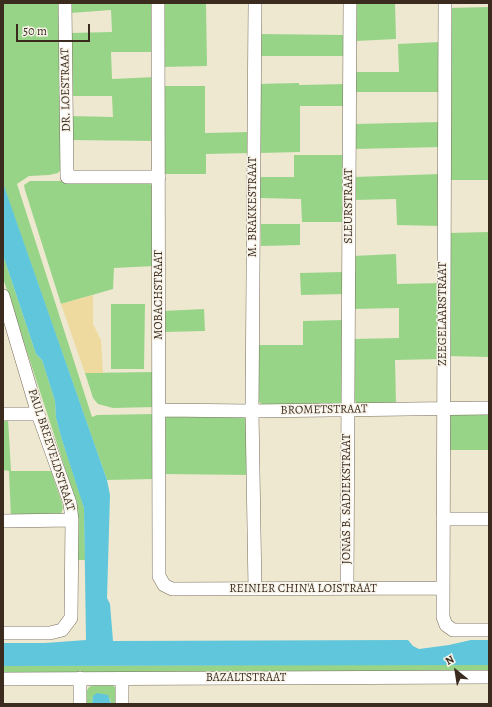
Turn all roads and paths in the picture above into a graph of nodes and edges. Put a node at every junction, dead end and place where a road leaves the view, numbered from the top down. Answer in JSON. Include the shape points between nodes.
{"nodes":[{"id":1,"x":65,"y":3,"type":"edge"},
{"id":2,"x":158,"y":3,"type":"edge"},
{"id":3,"x":255,"y":3,"type":"edge"},
{"id":4,"x":350,"y":3,"type":"edge"},
{"id":5,"x":445,"y":3,"type":"edge"},
{"id":6,"x":159,"y":177,"type":"junction"},
{"id":7,"x":3,"y":296,"type":"edge"},
{"id":8,"x":489,"y":408,"type":"edge"},
{"id":9,"x":348,"y":409,"type":"junction"},
{"id":10,"x":160,"y":410,"type":"junction"},
{"id":11,"x":443,"y":410,"type":"junction"},
{"id":12,"x":252,"y":411,"type":"junction"},
{"id":13,"x":3,"y":414,"type":"edge"},
{"id":14,"x":38,"y":414,"type":"junction"},
{"id":15,"x":443,"y":519,"type":"junction"},
{"id":16,"x":489,"y":519,"type":"edge"},
{"id":17,"x":72,"y":520,"type":"junction"},
{"id":18,"x":3,"y":521,"type":"edge"},
{"id":19,"x":164,"y":585,"type":"joint"},
{"id":20,"x":346,"y":588,"type":"junction"},
{"id":21,"x":442,"y":588,"type":"junction"},
{"id":22,"x":255,"y":589,"type":"junction"},
{"id":23,"x":489,"y":630,"type":"edge"},
{"id":24,"x":3,"y":633,"type":"edge"},
{"id":25,"x":489,"y":677,"type":"edge"},
{"id":26,"x":80,"y":678,"type":"junction"},
{"id":27,"x":3,"y":679,"type":"edge"},
{"id":28,"x":122,"y":679,"type":"junction"},
{"id":29,"x":80,"y":704,"type":"edge"},
{"id":30,"x":122,"y":704,"type":"edge"}],
"edges":[{"from":1,"to":6,"type":"street","name":"DR. LOESTRAAT","via":[[66,177]]},
{"from":2,"to":6,"type":"street","name":"MOBACHSTRAAT"},
{"from":3,"to":12,"type":"street","name":"M. BRAKKESTRAAT"},
{"from":4,"to":9,"type":"street","name":"SLEURSTRAAT"},
{"from":5,"to":11,"type":"street","name":"ZEEGELAARSTRAAT"},
{"from":6,"to":10,"type":"street","name":"MOBACHSTRAAT"},
{"from":7,"to":14,"type":"street","name":"PAUL BREEVELDSTRAAT"},
{"from":8,"to":11,"type":"street","name":"BROMETSTRAAT"},
{"from":9,"to":11,"type":"street","name":"BROMETSTRAAT"},
{"from":9,"to":12,"type":"street","name":"BROMETSTRAAT"},
{"from":9,"to":20,"type":"street","name":"JONAS B. SADIEKSTRAAT"},
{"from":10,"to":12,"type":"street","name":"BROMETSTRAAT"},
{"from":10,"to":19,"type":"street","name":"MOBACHSTRAAT","via":[[159,576]]},
{"from":11,"to":15,"type":"street","name":"ZEEGELAARSTRAAT"},
{"from":12,"to":22,"type":"street","name":"M. BRAKKESTRAAT"},
{"from":13,"to":14,"type":"street"},
{"from":14,"to":17,"type":"street","name":"PAUL BREEVELDSTRAAT","via":[[70,503]]},
{"from":15,"to":16,"type":"street"},
{"from":15,"to":21,"type":"street","name":"ZEEGELAARSTRAAT"},
{"from":17,"to":18,"type":"street"},
{"from":17,"to":24,"type":"street","name":"PAUL BREEVELDSTRAAT","via":[[71,618],[62,630],[50,633]]},
{"from":19,"to":22,"type":"street","name":"REINIER CHIN'A LOISTRAAT","via":[[172,589]]},
{"from":20,"to":21,"type":"street","name":"REINIER CHIN'A LOISTRAAT"},
{"from":20,"to":22,"type":"street","name":"REINIER CHIN'A LOISTRAAT"},
{"from":21,"to":23,"type":"street","name":"ZEEGELAARSTRAAT","via":[[443,617],[446,625],[453,630]]},
{"from":25,"to":28,"type":"street","name":"BAZALTSTRAAT"},
{"from":26,"to":27,"type":"street","name":"BAZALTSTRAAT"},
{"from":26,"to":28,"type":"street","name":"BAZALTSTRAAT"},
{"from":26,"to":29,"type":"street"},
{"from":28,"to":30,"type":"street"}]}
